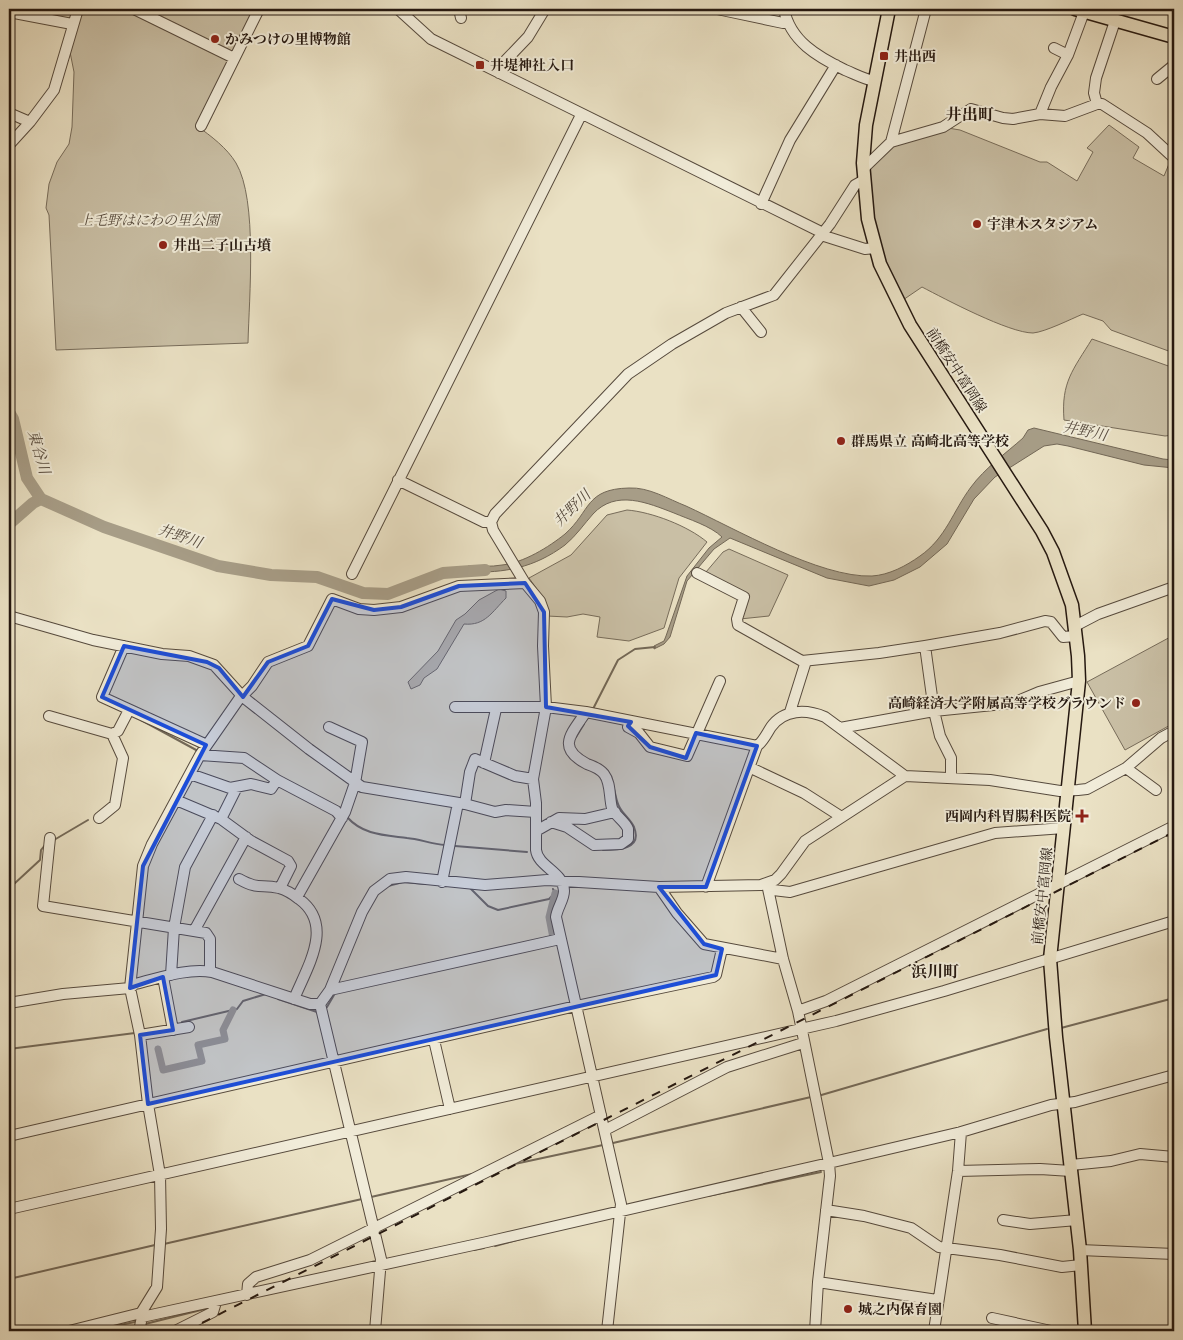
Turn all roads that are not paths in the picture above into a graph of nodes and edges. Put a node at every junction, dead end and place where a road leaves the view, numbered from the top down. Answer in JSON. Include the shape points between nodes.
{"nodes":[{"id":1,"x":78,"y":9,"type":"edge"},
{"id":2,"x":134,"y":9,"type":"edge"},
{"id":3,"x":259,"y":9,"type":"edge"},
{"id":4,"x":398,"y":9,"type":"edge"},
{"id":5,"x":567,"y":9,"type":"edge"},
{"id":6,"x":717,"y":9,"type":"edge"},
{"id":7,"x":784,"y":9,"type":"edge"},
{"id":8,"x":889,"y":9,"type":"edge"},
{"id":9,"x":926,"y":9,"type":"edge"},
{"id":10,"x":1085,"y":11,"type":"edge"},
{"id":11,"x":9,"y":12,"type":"edge"},
{"id":12,"x":1116,"y":21,"type":"junction"},
{"id":13,"x":788,"y":22,"type":"junction"},
{"id":14,"x":72,"y":24,"type":"junction"},
{"id":15,"x":1174,"y":37,"type":"edge"},
{"id":16,"x":1054,"y":48,"type":"dead end"},
{"id":17,"x":1068,"y":55,"type":"junction"},
{"id":18,"x":234,"y":58,"type":"junction"},
{"id":19,"x":836,"y":65,"type":"junction"},
{"id":20,"x":1174,"y":65,"type":"edge"},
{"id":21,"x":499,"y":73,"type":"junction"},
{"id":22,"x":1157,"y":79,"type":"dead end"},
{"id":23,"x":874,"y":81,"type":"junction"},
{"id":24,"x":1097,"y":104,"type":"junction"},
{"id":25,"x":9,"y":113,"type":"edge"},
{"id":26,"x":1040,"y":114,"type":"junction"},
{"id":27,"x":581,"y":115,"type":"junction"},
{"id":28,"x":30,"y":122,"type":"junction"},
{"id":29,"x":201,"y":126,"type":"dead end"},
{"id":30,"x":891,"y":142,"type":"junction"},
{"id":31,"x":9,"y":145,"type":"edge"},
{"id":32,"x":1174,"y":158,"type":"edge"},
{"id":33,"x":863,"y":174,"type":"junction"},
{"id":34,"x":761,"y":204,"type":"junction"},
{"id":35,"x":822,"y":234,"type":"junction"},
{"id":36,"x":875,"y":248,"type":"junction"},
{"id":37,"x":741,"y":307,"type":"junction"},
{"id":38,"x":761,"y":332,"type":"dead end"},
{"id":39,"x":398,"y":480,"type":"junction"},
{"id":40,"x":491,"y":522,"type":"junction"},
{"id":41,"x":698,"y":570,"type":"dead end"},
{"id":42,"x":352,"y":574,"type":"dead end"},
{"id":43,"x":522,"y":578,"type":"junction"},
{"id":44,"x":1174,"y":587,"type":"edge"},
{"id":45,"x":9,"y":616,"type":"edge"},
{"id":46,"x":1076,"y":631,"type":"junction"},
{"id":47,"x":124,"y":646,"type":"junction"},
{"id":48,"x":925,"y":646,"type":"junction"},
{"id":49,"x":806,"y":661,"type":"junction"},
{"id":50,"x":1079,"y":681,"type":"junction"},
{"id":51,"x":720,"y":682,"type":"dead end"},
{"id":52,"x":242,"y":697,"type":"junction"},
{"id":53,"x":455,"y":707,"type":"dead end"},
{"id":54,"x":546,"y":707,"type":"junction"},
{"id":55,"x":496,"y":708,"type":"junction"},
{"id":56,"x":129,"y":710,"type":"junction"},
{"id":57,"x":934,"y":711,"type":"junction"},
{"id":58,"x":790,"y":712,"type":"junction"},
{"id":59,"x":589,"y":713,"type":"junction"},
{"id":60,"x":48,"y":716,"type":"dead end"},
{"id":61,"x":631,"y":722,"type":"junction"},
{"id":62,"x":329,"y":727,"type":"dead end"},
{"id":63,"x":840,"y":728,"type":"junction"},
{"id":64,"x":1174,"y":731,"type":"edge"},
{"id":65,"x":112,"y":734,"type":"junction"},
{"id":66,"x":696,"y":734,"type":"junction"},
{"id":67,"x":208,"y":745,"type":"junction"},
{"id":68,"x":757,"y":746,"type":"junction"},
{"id":69,"x":200,"y":755,"type":"junction"},
{"id":70,"x":484,"y":763,"type":"junction"},
{"id":71,"x":751,"y":768,"type":"junction"},
{"id":72,"x":1126,"y":768,"type":"junction"},
{"id":73,"x":190,"y":774,"type":"junction"},
{"id":74,"x":905,"y":776,"type":"junction"},
{"id":75,"x":951,"y":778,"type":"junction"},
{"id":76,"x":533,"y":779,"type":"junction"},
{"id":77,"x":278,"y":780,"type":"junction"},
{"id":78,"x":355,"y":783,"type":"junction"},
{"id":79,"x":237,"y":787,"type":"junction"},
{"id":80,"x":1069,"y":790,"type":"junction"},
{"id":81,"x":1156,"y":790,"type":"dead end"},
{"id":82,"x":176,"y":800,"type":"junction"},
{"id":83,"x":461,"y":803,"type":"junction"},
{"id":84,"x":536,"y":812,"type":"junction"},
{"id":85,"x":614,"y":812,"type":"junction"},
{"id":86,"x":840,"y":816,"type":"junction"},
{"id":87,"x":217,"y":817,"type":"junction"},
{"id":88,"x":99,"y":818,"type":"dead end"},
{"id":89,"x":342,"y":818,"type":"junction"},
{"id":90,"x":551,"y":822,"type":"junction"},
{"id":91,"x":1174,"y":826,"type":"edge"},
{"id":92,"x":1064,"y":828,"type":"junction"},
{"id":93,"x":536,"y":831,"type":"junction"},
{"id":94,"x":246,"y":837,"type":"junction"},
{"id":95,"x":50,"y":838,"type":"dead end"},
{"id":96,"x":239,"y":879,"type":"dead end"},
{"id":97,"x":561,"y":880,"type":"junction"},
{"id":98,"x":442,"y":882,"type":"junction"},
{"id":99,"x":767,"y":884,"type":"junction"},
{"id":100,"x":1058,"y":885,"type":"junction"},
{"id":101,"x":659,"y":887,"type":"junction"},
{"id":102,"x":706,"y":887,"type":"junction"},
{"id":103,"x":280,"y":888,"type":"junction"},
{"id":104,"x":297,"y":897,"type":"junction"},
{"id":105,"x":138,"y":920,"type":"junction"},
{"id":106,"x":1174,"y":921,"type":"edge"},
{"id":107,"x":174,"y":928,"type":"junction"},
{"id":108,"x":194,"y":931,"type":"junction"},
{"id":109,"x":560,"y":939,"type":"junction"},
{"id":110,"x":722,"y":949,"type":"junction"},
{"id":111,"x":1050,"y":958,"type":"junction"},
{"id":112,"x":783,"y":959,"type":"junction"},
{"id":113,"x":210,"y":971,"type":"junction"},
{"id":114,"x":167,"y":976,"type":"junction"},
{"id":115,"x":130,"y":988,"type":"junction"},
{"id":116,"x":330,"y":990,"type":"junction"},
{"id":117,"x":294,"y":999,"type":"junction"},
{"id":118,"x":9,"y":1003,"type":"edge"},
{"id":119,"x":320,"y":1004,"type":"junction"},
{"id":120,"x":576,"y":1006,"type":"junction"},
{"id":121,"x":798,"y":1011,"type":"junction"},
{"id":122,"x":189,"y":1027,"type":"dead end"},
{"id":123,"x":800,"y":1029,"type":"junction"},
{"id":124,"x":173,"y":1030,"type":"junction"},
{"id":125,"x":140,"y":1035,"type":"junction"},
{"id":126,"x":434,"y":1040,"type":"junction"},
{"id":127,"x":803,"y":1043,"type":"junction"},
{"id":128,"x":335,"y":1062,"type":"junction"},
{"id":129,"x":1174,"y":1075,"type":"edge"},
{"id":130,"x":592,"y":1077,"type":"junction"},
{"id":131,"x":1063,"y":1103,"type":"junction"},
{"id":132,"x":148,"y":1104,"type":"junction"},
{"id":133,"x":450,"y":1109,"type":"junction"},
{"id":134,"x":601,"y":1115,"type":"junction"},
{"id":135,"x":605,"y":1130,"type":"junction"},
{"id":136,"x":351,"y":1132,"type":"junction"},
{"id":137,"x":960,"y":1132,"type":"junction"},
{"id":138,"x":9,"y":1136,"type":"edge"},
{"id":139,"x":1174,"y":1156,"type":"edge"},
{"id":140,"x":829,"y":1163,"type":"junction"},
{"id":141,"x":1071,"y":1168,"type":"junction"},
{"id":142,"x":958,"y":1171,"type":"junction"},
{"id":143,"x":160,"y":1175,"type":"junction"},
{"id":144,"x":9,"y":1209,"type":"edge"},
{"id":145,"x":620,"y":1210,"type":"junction"},
{"id":146,"x":826,"y":1210,"type":"junction"},
{"id":147,"x":1003,"y":1220,"type":"dead end"},
{"id":148,"x":1077,"y":1220,"type":"junction"},
{"id":149,"x":373,"y":1229,"type":"junction"},
{"id":150,"x":945,"y":1248,"type":"junction"},
{"id":151,"x":1080,"y":1250,"type":"junction"},
{"id":152,"x":1174,"y":1254,"type":"edge"},
{"id":153,"x":381,"y":1264,"type":"junction"},
{"id":154,"x":1081,"y":1264,"type":"junction"},
{"id":155,"x":818,"y":1282,"type":"junction"},
{"id":156,"x":247,"y":1296,"type":"junction"},
{"id":157,"x":937,"y":1300,"type":"junction"},
{"id":158,"x":216,"y":1302,"type":"junction"},
{"id":159,"x":141,"y":1315,"type":"junction"},
{"id":160,"x":992,"y":1318,"type":"dead end"},
{"id":161,"x":69,"y":1331,"type":"edge"},
{"id":162,"x":140,"y":1331,"type":"edge"},
{"id":163,"x":175,"y":1331,"type":"edge"},
{"id":164,"x":375,"y":1331,"type":"edge"},
{"id":165,"x":607,"y":1331,"type":"edge"},
{"id":166,"x":816,"y":1331,"type":"edge"},
{"id":167,"x":934,"y":1331,"type":"edge"},
{"id":168,"x":1051,"y":1331,"type":"edge"},
{"id":169,"x":1088,"y":1331,"type":"edge"}],
"edges":[{"from":1,"to":14,"type":"street"},
{"from":2,"to":18,"type":"street"},
{"from":3,"to":18,"type":"street"},
{"from":4,"to":21,"type":"street","via":[[431,39]]},
{"from":5,"to":21,"type":"street","via":[[544,10]]},
{"from":6,"to":13,"type":"street"},
{"from":7,"to":13,"type":"street"},
{"from":8,"to":23,"type":"main road","name":"前橋安中富岡線"},
{"from":9,"to":30,"type":"street"},
{"from":10,"to":12,"type":"main road"},
{"from":10,"to":17,"type":"street"},
{"from":11,"to":14,"type":"street"},
{"from":12,"to":15,"type":"main road"},
{"from":12,"to":24,"type":"street","via":[[1096,78],[1094,93]]},
{"from":13,"to":19,"type":"street","via":[[809,50]]},
{"from":14,"to":28,"type":"street","via":[[58,82]]},
{"from":16,"to":17,"type":"street"},
{"from":17,"to":26,"type":"street"},
{"from":18,"to":29,"type":"street"},
{"from":19,"to":23,"type":"street"},
{"from":19,"to":34,"type":"street","via":[[785,149]]},
{"from":20,"to":22,"type":"street"},
{"from":21,"to":27,"type":"street"},
{"from":23,"to":33,"type":"main road","name":"前橋安中富岡線","via":[[866,125]]},
{"from":24,"to":26,"type":"street","via":[[1065,116]]},
{"from":24,"to":32,"type":"street","via":[[1102,104],[1147,133]]},
{"from":25,"to":28,"type":"street"},
{"from":26,"to":30,"type":"street","via":[[1003,118],[971,108],[943,127]]},
{"from":27,"to":34,"type":"street"},
{"from":27,"to":39,"type":"street"},
{"from":28,"to":31,"type":"street"},
{"from":30,"to":33,"type":"street"},
{"from":33,"to":35,"type":"street"},
{"from":33,"to":36,"type":"main road","name":"前橋安中富岡線"},
{"from":34,"to":35,"type":"street"},
{"from":35,"to":36,"type":"street","via":[[865,248]]},
{"from":35,"to":37,"type":"street","via":[[774,295]]},
{"from":36,"to":46,"type":"main road","name":"前橋安中富岡線","via":[[901,311],[1053,552],[1068,591]]},
{"from":37,"to":38,"type":"street"},
{"from":37,"to":40,"type":"street","via":[[672,344],[628,374]]},
{"from":39,"to":40,"type":"street","via":[[484,522]]},
{"from":39,"to":42,"type":"street"},
{"from":40,"to":43,"type":"street"},
{"from":41,"to":49,"type":"street","via":[[744,597],[738,625]]},
{"from":43,"to":52,"type":"street","via":[[459,586],[401,607],[374,610],[359,609],[332,599],[308,646],[268,662]]},
{"from":43,"to":54,"type":"street","via":[[540,601],[544,612]]},
{"from":44,"to":46,"type":"street","via":[[1098,614]]},
{"from":45,"to":47,"type":"street","via":[[87,639]]},
{"from":46,"to":48,"type":"street","via":[[1063,637],[1051,622],[1045,621],[1000,633]]},
{"from":46,"to":50,"type":"main road","name":"前橋安中富岡線"},
{"from":47,"to":52,"type":"street","via":[[207,662],[218,668]]},
{"from":47,"to":56,"type":"street","via":[[102,697]]},
{"from":48,"to":49,"type":"street"},
{"from":48,"to":57,"type":"street"},
{"from":49,"to":58,"type":"street"},
{"from":50,"to":57,"type":"street","via":[[1013,703]]},
{"from":50,"to":80,"type":"main road","name":"前橋安中富岡線"},
{"from":51,"to":66,"type":"street"},
{"from":52,"to":67,"type":"street"},
{"from":52,"to":78,"type":"street"},
{"from":53,"to":55,"type":"street"},
{"from":54,"to":55,"type":"street"},
{"from":54,"to":59,"type":"street"},
{"from":54,"to":76,"type":"street"},
{"from":55,"to":70,"type":"street"},
{"from":56,"to":65,"type":"street","via":[[118,731]]},
{"from":56,"to":67,"type":"street"},
{"from":57,"to":63,"type":"street"},
{"from":57,"to":75,"type":"street","via":[[940,736],[951,758]]},
{"from":58,"to":63,"type":"street","via":[[819,714]]},
{"from":58,"to":68,"type":"street","via":[[780,717]]},
{"from":59,"to":61,"type":"street"},
{"from":59,"to":85,"type":"street","via":[[570,736],[569,746],[575,757],[603,773]]},
{"from":60,"to":65,"type":"street"},
{"from":61,"to":66,"type":"street"},
{"from":61,"to":66,"type":"street","via":[[628,727],[639,733],[650,747],[684,757],[691,750]]},
{"from":62,"to":78,"type":"street","via":[[362,742]]},
{"from":63,"to":74,"type":"street"},
{"from":64,"to":72,"type":"street"},
{"from":65,"to":88,"type":"street","via":[[123,758],[114,808]]},
{"from":66,"to":68,"type":"street"},
{"from":67,"to":69,"type":"street"},
{"from":68,"to":71,"type":"street"},
{"from":69,"to":73,"type":"street"},
{"from":69,"to":77,"type":"street","via":[[244,758]]},
{"from":70,"to":76,"type":"street","via":[[515,776]]},
{"from":70,"to":83,"type":"street","via":[[475,759]]},
{"from":71,"to":86,"type":"street","via":[[804,793]]},
{"from":71,"to":102,"type":"street"},
{"from":72,"to":80,"type":"street","via":[[1087,788]]},
{"from":72,"to":81,"type":"street"},
{"from":73,"to":79,"type":"street","via":[[230,788]]},
{"from":73,"to":82,"type":"street"},
{"from":74,"to":75,"type":"street"},
{"from":74,"to":86,"type":"street"},
{"from":75,"to":80,"type":"street"},
{"from":76,"to":84,"type":"street"},
{"from":77,"to":79,"type":"street","via":[[271,789],[251,784]]},
{"from":77,"to":89,"type":"street"},
{"from":78,"to":83,"type":"street","via":[[362,787]]},
{"from":78,"to":89,"type":"street"},
{"from":79,"to":87,"type":"street"},
{"from":80,"to":92,"type":"main road","name":"前橋安中富岡線"},
{"from":82,"to":87,"type":"street"},
{"from":82,"to":105,"type":"street","via":[[146,857]]},
{"from":83,"to":84,"type":"street","via":[[495,812]]},
{"from":83,"to":98,"type":"street"},
{"from":84,"to":93,"type":"street"},
{"from":85,"to":90,"type":"street"},
{"from":85,"to":90,"type":"street","via":[[628,830],[628,839],[621,844],[594,845],[567,827]]},
{"from":86,"to":99,"type":"street","via":[[800,845],[781,874]]},
{"from":87,"to":94,"type":"street"},
{"from":87,"to":107,"type":"street","via":[[185,866]]},
{"from":89,"to":104,"type":"street"},
{"from":90,"to":93,"type":"street"},
{"from":91,"to":100,"type":"street"},
{"from":92,"to":99,"type":"street","via":[[995,833],[790,892],[773,890]]},
{"from":92,"to":100,"type":"main road","name":"前橋安中富岡線"},
{"from":93,"to":97,"type":"street","via":[[536,854]]},
{"from":94,"to":103,"type":"street","via":[[291,863]]},
{"from":94,"to":108,"type":"street"},
{"from":95,"to":105,"type":"street","via":[[43,906]]},
{"from":96,"to":103,"type":"street","via":[[254,887]]},
{"from":97,"to":98,"type":"street","via":[[485,885]]},
{"from":97,"to":101,"type":"street"},
{"from":97,"to":109,"type":"street","via":[[564,891],[556,917]]},
{"from":98,"to":116,"type":"street","via":[[396,877],[385,881],[374,891]]},
{"from":99,"to":102,"type":"street"},
{"from":99,"to":112,"type":"street"},
{"from":100,"to":111,"type":"main road","name":"前橋安中富岡線"},
{"from":100,"to":121,"type":"street","via":[[826,1001]]},
{"from":101,"to":102,"type":"street"},
{"from":101,"to":110,"type":"street","via":[[704,944]]},
{"from":103,"to":104,"type":"street"},
{"from":104,"to":117,"type":"street","via":[[309,906],[316,917],[317,937],[316,947]]},
{"from":105,"to":107,"type":"street"},
{"from":105,"to":115,"type":"street"},
{"from":106,"to":111,"type":"street"},
{"from":107,"to":108,"type":"street"},
{"from":107,"to":114,"type":"street"},
{"from":108,"to":113,"type":"street","via":[[210,936]]},
{"from":109,"to":116,"type":"street"},
{"from":109,"to":120,"type":"street"},
{"from":110,"to":112,"type":"street"},
{"from":110,"to":120,"type":"street","via":[[713,977]]},
{"from":111,"to":123,"type":"street","via":[[944,991]]},
{"from":111,"to":131,"type":"main road","name":"前橋安中富岡線"},
{"from":112,"to":121,"type":"street"},
{"from":113,"to":114,"type":"street"},
{"from":113,"to":117,"type":"street"},
{"from":114,"to":115,"type":"street"},
{"from":114,"to":124,"type":"street"},
{"from":115,"to":118,"type":"street"},
{"from":115,"to":125,"type":"street"},
{"from":116,"to":119,"type":"street"},
{"from":117,"to":119,"type":"street"},
{"from":119,"to":128,"type":"street"},
{"from":120,"to":126,"type":"street"},
{"from":120,"to":130,"type":"street"},
{"from":121,"to":123,"type":"street"},
{"from":122,"to":124,"type":"street"},
{"from":123,"to":127,"type":"street"},
{"from":123,"to":130,"type":"street"},
{"from":124,"to":125,"type":"street"},
{"from":125,"to":132,"type":"street"},
{"from":126,"to":128,"type":"street"},
{"from":126,"to":133,"type":"street"},
{"from":127,"to":135,"type":"street","via":[[727,1067]]},
{"from":127,"to":140,"type":"street"},
{"from":128,"to":132,"type":"street"},
{"from":128,"to":136,"type":"street"},
{"from":129,"to":131,"type":"street"},
{"from":130,"to":133,"type":"street"},
{"from":130,"to":134,"type":"street"},
{"from":131,"to":137,"type":"street"},
{"from":131,"to":141,"type":"main road","name":"前橋安中富岡線"},
{"from":132,"to":138,"type":"street"},
{"from":132,"to":143,"type":"street"},
{"from":133,"to":136,"type":"street"},
{"from":134,"to":135,"type":"street"},
{"from":134,"to":149,"type":"street"},
{"from":135,"to":145,"type":"street"},
{"from":136,"to":143,"type":"street"},
{"from":136,"to":149,"type":"street"},
{"from":137,"to":140,"type":"street"},
{"from":137,"to":142,"type":"street"},
{"from":139,"to":141,"type":"street","via":[[1140,1154]]},
{"from":140,"to":145,"type":"street"},
{"from":140,"to":146,"type":"street"},
{"from":141,"to":142,"type":"street"},
{"from":141,"to":148,"type":"main road","name":"前橋安中富岡線"},
{"from":142,"to":150,"type":"street"},
{"from":143,"to":144,"type":"street"},
{"from":143,"to":159,"type":"street","via":[[157,1287]]},
{"from":145,"to":153,"type":"street"},
{"from":145,"to":165,"type":"street"},
{"from":146,"to":150,"type":"street","via":[[911,1228],[932,1244]]},
{"from":146,"to":155,"type":"street"},
{"from":147,"to":148,"type":"street","via":[[1030,1224]]},
{"from":148,"to":151,"type":"main road","name":"前橋安中富岡線"},
{"from":149,"to":153,"type":"street"},
{"from":149,"to":156,"type":"street","via":[[310,1260],[256,1277],[248,1284]]},
{"from":150,"to":154,"type":"street","via":[[1000,1254],[1062,1267]]},
{"from":150,"to":157,"type":"street"},
{"from":151,"to":152,"type":"street"},
{"from":151,"to":154,"type":"main road","name":"前橋安中富岡線"},
{"from":153,"to":156,"type":"street"},
{"from":153,"to":164,"type":"street"},
{"from":154,"to":169,"type":"main road","name":"前橋安中富岡線"},
{"from":155,"to":157,"type":"street"},
{"from":155,"to":166,"type":"street"},
{"from":156,"to":158,"type":"street"},
{"from":157,"to":167,"type":"street"},
{"from":158,"to":159,"type":"street"},
{"from":158,"to":163,"type":"street","via":[[212,1312]]},
{"from":159,"to":161,"type":"street"},
{"from":159,"to":162,"type":"street"},
{"from":160,"to":168,"type":"street"}]}
